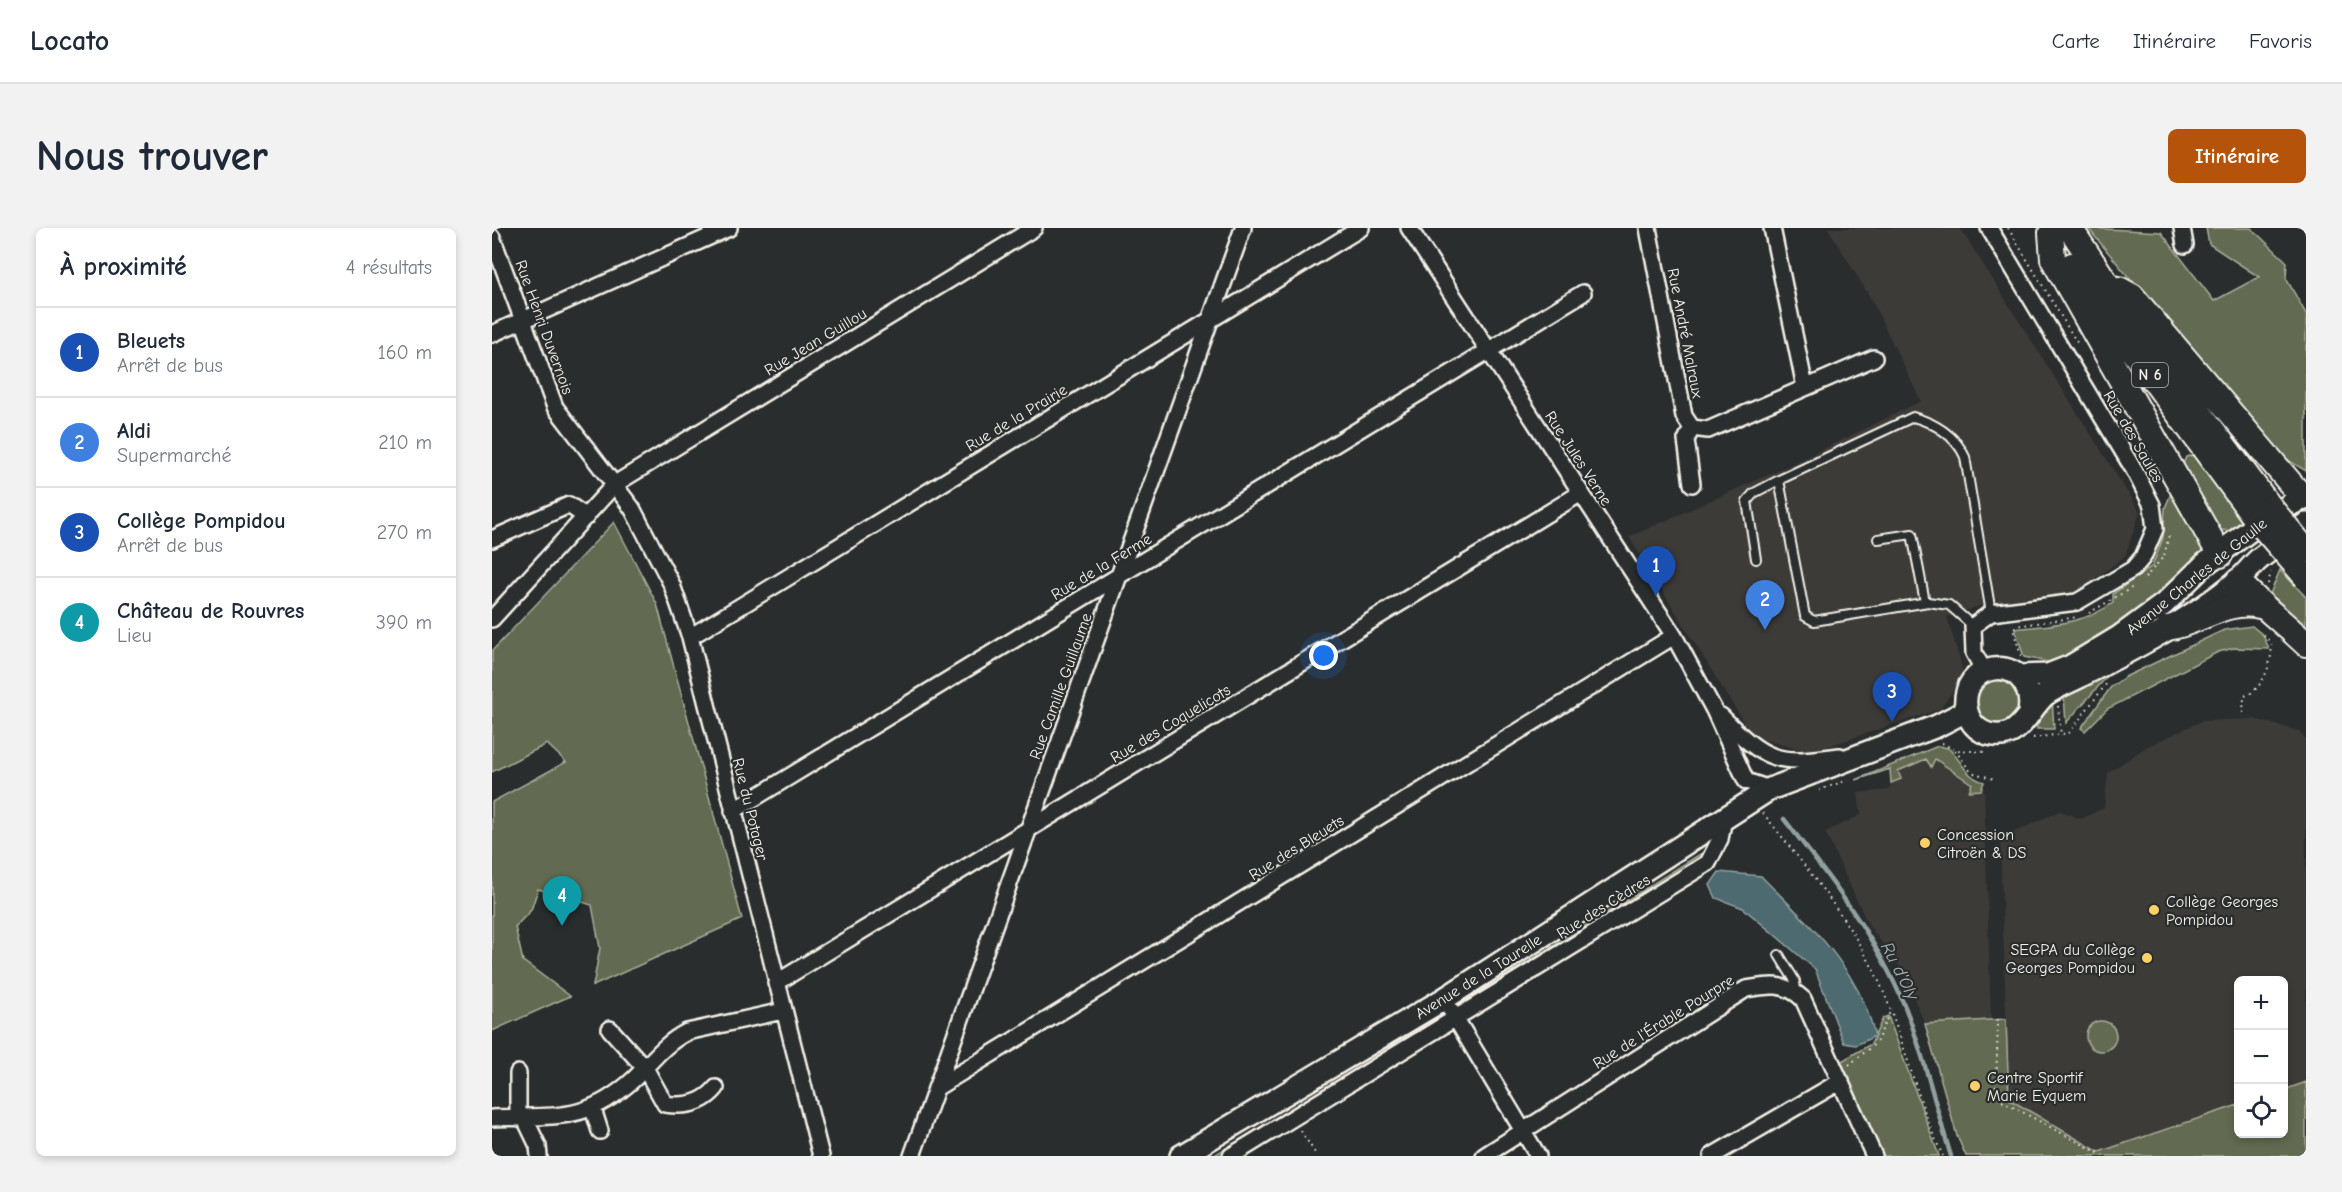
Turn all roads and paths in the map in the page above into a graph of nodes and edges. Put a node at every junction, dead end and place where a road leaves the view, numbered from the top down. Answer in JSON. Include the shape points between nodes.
{"nodes":[{"id":1,"x":729,"y":228,"type":"edge"},
{"id":2,"x":1034,"y":228,"type":"edge"},
{"id":3,"x":1243,"y":228,"type":"edge"},
{"id":4,"x":1361,"y":228,"type":"edge"},
{"id":5,"x":1409,"y":228,"type":"edge"},
{"id":6,"x":1648,"y":228,"type":"edge"},
{"id":7,"x":1772,"y":228,"type":"edge"},
{"id":8,"x":1989,"y":228,"type":"edge"},
{"id":9,"x":2008,"y":228,"type":"edge"},
{"id":10,"x":2182,"y":228,"type":"edge"},
{"id":11,"x":2056,"y":230,"type":"edge"},
{"id":12,"x":492,"y":237,"type":"edge"},
{"id":13,"x":2185,"y":245,"type":"dead end"},
{"id":14,"x":2105,"y":281,"type":"junction"},
{"id":15,"x":1583,"y":293,"type":"dead end"},
{"id":16,"x":1212,"y":318,"type":"junction"},
{"id":17,"x":523,"y":320,"type":"junction"},
{"id":18,"x":492,"y":334,"type":"edge"},
{"id":19,"x":2081,"y":350,"type":"dead end"},
{"id":20,"x":1488,"y":351,"type":"junction"},
{"id":21,"x":1874,"y":358,"type":"dead end"},
{"id":22,"x":1805,"y":387,"type":"junction"},
{"id":23,"x":1692,"y":428,"type":"junction"},
{"id":24,"x":1779,"y":480,"type":"junction"},
{"id":25,"x":615,"y":484,"type":"junction"},
{"id":26,"x":1692,"y":484,"type":"dead end"},
{"id":27,"x":1581,"y":494,"type":"junction"},
{"id":28,"x":2305,"y":498,"type":"edge"},
{"id":29,"x":2263,"y":513,"type":"junction"},
{"id":30,"x":586,"y":517,"type":"junction"},
{"id":31,"x":2306,"y":524,"type":"edge"},
{"id":32,"x":2170,"y":530,"type":"dead end"},
{"id":33,"x":492,"y":539,"type":"edge"},
{"id":34,"x":1878,"y":539,"type":"dead end"},
{"id":35,"x":2306,"y":551,"type":"edge"},
{"id":36,"x":2220,"y":555,"type":"junction"},
{"id":37,"x":1756,"y":559,"type":"dead end"},
{"id":38,"x":1120,"y":575,"type":"junction"},
{"id":39,"x":2306,"y":577,"type":"edge"},
{"id":40,"x":2141,"y":581,"type":"dead end"},
{"id":41,"x":2238,"y":581,"type":"junction"},
{"id":42,"x":2134,"y":586,"type":"dead end"},
{"id":43,"x":1925,"y":602,"type":"junction"},
{"id":44,"x":1991,"y":613,"type":"junction"},
{"id":45,"x":2259,"y":616,"type":"junction"},
{"id":46,"x":492,"y":619,"type":"edge"},
{"id":47,"x":1973,"y":626,"type":"junction"},
{"id":48,"x":2168,"y":628,"type":"junction"},
{"id":49,"x":1674,"y":636,"type":"junction"},
{"id":50,"x":690,"y":637,"type":"junction"},
{"id":51,"x":2306,"y":644,"type":"edge"},
{"id":52,"x":2020,"y":667,"type":"junction"},
{"id":53,"x":1984,"y":671,"type":"junction"},
{"id":54,"x":2058,"y":704,"type":"dead end"},
{"id":55,"x":1714,"y":710,"type":"junction"},
{"id":56,"x":1966,"y":711,"type":"junction"},
{"id":57,"x":2029,"y":713,"type":"junction"},
{"id":58,"x":2242,"y":713,"type":"dead end"},
{"id":59,"x":2061,"y":736,"type":"dead end"},
{"id":60,"x":1955,"y":750,"type":"dead end"},
{"id":61,"x":1870,"y":751,"type":"junction"},
{"id":62,"x":1994,"y":779,"type":"dead end"},
{"id":63,"x":1746,"y":781,"type":"junction"},
{"id":64,"x":1770,"y":789,"type":"junction"},
{"id":65,"x":733,"y":811,"type":"junction"},
{"id":66,"x":1763,"y":813,"type":"dead end"},
{"id":67,"x":1724,"y":818,"type":"junction"},
{"id":68,"x":1028,"y":831,"type":"junction"},
{"id":69,"x":1699,"y":834,"type":"junction"},
{"id":70,"x":1779,"y":955,"type":"dead end"},
{"id":71,"x":777,"y":983,"type":"junction"},
{"id":72,"x":1796,"y":992,"type":"junction"},
{"id":73,"x":1444,"y":999,"type":"junction"},
{"id":74,"x":783,"y":1011,"type":"junction"},
{"id":75,"x":1890,"y":1012,"type":"junction"},
{"id":76,"x":1456,"y":1018,"type":"junction"},
{"id":77,"x":1998,"y":1019,"type":"dead end"},
{"id":78,"x":610,"y":1029,"type":"dead end"},
{"id":79,"x":645,"y":1068,"type":"junction"},
{"id":80,"x":519,"y":1073,"type":"dead end"},
{"id":81,"x":1839,"y":1078,"type":"junction"},
{"id":82,"x":716,"y":1088,"type":"dead end"},
{"id":83,"x":936,"y":1088,"type":"junction"},
{"id":84,"x":593,"y":1109,"type":"junction"},
{"id":85,"x":492,"y":1118,"type":"edge"},
{"id":86,"x":522,"y":1118,"type":"junction"},
{"id":87,"x":1293,"y":1118,"type":"junction"},
{"id":88,"x":600,"y":1131,"type":"dead end"},
{"id":89,"x":1524,"y":1131,"type":"junction"},
{"id":90,"x":1872,"y":1155,"type":"edge"},
{"id":91,"x":539,"y":1156,"type":"edge"},
{"id":92,"x":821,"y":1156,"type":"edge"},
{"id":93,"x":912,"y":1156,"type":"edge"},
{"id":94,"x":1181,"y":1156,"type":"edge"},
{"id":95,"x":1230,"y":1156,"type":"edge"},
{"id":96,"x":1317,"y":1156,"type":"edge"},
{"id":97,"x":1484,"y":1156,"type":"edge"},
{"id":98,"x":1538,"y":1156,"type":"edge"},
{"id":99,"x":1712,"y":1156,"type":"edge"},
{"id":100,"x":1943,"y":1156,"type":"edge"},
{"id":101,"x":2104,"y":1156,"type":"edge"}],
"edges":[{"from":1,"to":17,"type":"street"},
{"from":2,"to":25,"type":"street","name":"Rue Jean Guillou"},
{"from":3,"to":16,"type":"street","name":"Rue Camille Guillaume"},
{"from":4,"to":16,"type":"street","name":"Rue de la Prairie"},
{"from":5,"to":20,"type":"street","name":"Rue Jules Verne"},
{"from":6,"to":23,"type":"street","name":"Rue André Malraux","via":[[1684,416]]},
{"from":7,"to":22,"type":"street"},
{"from":8,"to":44,"type":"street","name":"Rue des Saules","via":[[2134,470],[2152,505],[2155,529],[2133,569],[2077,602]]},
{"from":9,"to":19,"type":"path"},
{"from":10,"to":13,"type":"street"},
{"from":11,"to":14,"type":"main road","number":"N 6"},
{"from":11,"to":29,"type":"main road","number":"N 6","via":[[2138,360]]},
{"from":11,"to":36,"type":"main road","via":[[2053,259]]},
{"from":12,"to":17,"type":"street","name":"Rue Henri Duvernois"},
{"from":14,"to":28,"type":"main road","via":[[2132,296]]},
{"from":14,"to":29,"type":"main road","number":"N 6"},
{"from":15,"to":20,"type":"street","name":"Rue de la Ferme"},
{"from":16,"to":38,"type":"street","name":"Rue Camille Guillaume"},
{"from":16,"to":50,"type":"street","name":"Rue de la Prairie"},
{"from":17,"to":18,"type":"street"},
{"from":17,"to":25,"type":"street","name":"Rue Henri Duvernois","via":[[555,407]]},
{"from":20,"to":27,"type":"street","name":"Rue Jules Verne"},
{"from":20,"to":38,"type":"street","name":"Rue de la Ferme"},
{"from":21,"to":22,"type":"street"},
{"from":22,"to":23,"type":"street","via":[[1708,430]]},
{"from":23,"to":26,"type":"street","via":[[1686,440]]},
{"from":24,"to":37,"type":"lane","via":[[1747,501]]},
{"from":24,"to":43,"type":"lane","via":[[1805,616],[1814,621]]},
{"from":24,"to":44,"type":"lane","via":[[1913,417],[1928,421],[1959,442],[1965,457]]},
{"from":25,"to":30,"type":"street","name":"Rue Jean Guillou"},
{"from":25,"to":50,"type":"street","name":"Rue du Potager","via":[[653,546]]},
{"from":27,"to":49,"type":"street","name":"Rue Jules Verne"},
{"from":27,"to":68,"type":"street","name":"Rue des Coquelicots"},
{"from":28,"to":36,"type":"main road","name":"Avenue Charles de Gaulle","via":[[2265,519]]},
{"from":29,"to":35,"type":"main road","number":"N 6","bridge":true},
{"from":29,"to":39,"type":"main road","number":"N 6","bridge":true},
{"from":30,"to":33,"type":"street","via":[[569,505]]},
{"from":30,"to":46,"type":"street","name":"Rue Jean Guillou"},
{"from":31,"to":41,"type":"main road","name":"Avenue Charles de Gaulle","via":[[2257,560]]},
{"from":32,"to":40,"type":"path","via":[[2164,556]]},
{"from":34,"to":43,"type":"lane","via":[[1912,534]]},
{"from":36,"to":41,"type":"main road"},
{"from":36,"to":52,"type":"main road","name":"Avenue Charles de Gaulle","via":[[2205,564],[2164,604],[2071,666],[2048,675]]},
{"from":38,"to":65,"type":"street","name":"Rue de la Ferme"},
{"from":38,"to":68,"type":"street","name":"Rue Camille Guillaume"},
{"from":41,"to":45,"type":"main road"},
{"from":41,"to":48,"type":"main road","name":"Avenue Charles de Gaulle"},
{"from":42,"to":52,"type":"path","via":[[2076,618],[2016,626],[2014,640]]},
{"from":43,"to":47,"type":"lane","via":[[1949,605]]},
{"from":44,"to":47,"type":"street","name":"Rue des Saules"},
{"from":45,"to":48,"type":"main road","via":[[2241,604],[2221,608],[2187,625]]},
{"from":45,"to":51,"type":"main road","via":[[2277,616]]},
{"from":45,"to":58,"type":"path","via":[[2272,650],[2262,680],[2244,696]]},
{"from":47,"to":53,"type":"street","via":[[1974,653]]},
{"from":48,"to":57,"type":"main road","name":"Avenue Charles de Gaulle","via":[[2046,694]]},
{"from":49,"to":55,"type":"street","name":"Rue Jules Verne"},
{"from":49,"to":83,"type":"street","name":"Rue des Bleuets"},
{"from":50,"to":65,"type":"street","name":"Rue du Potager"},
{"from":52,"to":53,"type":"main road"},
{"from":52,"to":57,"type":"main road","via":[[2030,693]]},
{"from":53,"to":56,"type":"main road","via":[[1967,688]]},
{"from":54,"to":59,"type":"path"},
{"from":55,"to":61,"type":"street","name":"Rue Jules Verne","via":[[1742,738],[1774,759],[1801,761]]},
{"from":55,"to":63,"type":"street","name":"Rue Jules Verne"},
{"from":56,"to":57,"type":"main road","via":[[1976,727],[1993,735],[2017,729]]},
{"from":56,"to":61,"type":"main road"},
{"from":60,"to":62,"type":"path","via":[[1971,772]]},
{"from":61,"to":64,"type":"main road","name":"Avenue de la Tourelle"},
{"from":63,"to":64,"type":"street"},
{"from":63,"to":69,"type":"street","via":[[1746,796]]},
{"from":64,"to":67,"type":"main road","name":"Avenue de la Tourelle"},
{"from":65,"to":71,"type":"street","name":"Rue du Potager"},
{"from":66,"to":75,"type":"path","via":[[1837,909],[1870,964]]},
{"from":67,"to":69,"type":"main road","name":"Avenue de la Tourelle"},
{"from":67,"to":76,"type":"street","name":"Rue des Cèdres","via":[[1708,863]]},
{"from":68,"to":71,"type":"street","name":"Rue des Coquelicots"},
{"from":68,"to":83,"type":"street","name":"Rue Camille Guillaume"},
{"from":69,"to":73,"type":"main road","name":"Avenue de la Tourelle"},
{"from":70,"to":72,"type":"lane","via":[[1795,981]]},
{"from":71,"to":74,"type":"street","name":"Rue du Potager"},
{"from":72,"to":81,"type":"street","via":[[1803,999]]},
{"from":72,"to":89,"type":"street","name":"Rue de l'Érable Pourpre","via":[[1776,984],[1746,988]]},
{"from":73,"to":76,"type":"street"},
{"from":73,"to":94,"type":"main road","name":"Avenue de la Tourelle"},
{"from":74,"to":79,"type":"street","via":[[687,1032],[673,1039]]},
{"from":74,"to":92,"type":"street","name":"Rue du Potager"},
{"from":75,"to":81,"type":"path","via":[[1876,1042]]},
{"from":75,"to":100,"type":"path"},
{"from":76,"to":87,"type":"street","name":"Rue des Cèdres"},
{"from":76,"to":89,"type":"street"},
{"from":77,"to":101,"type":"path","via":[[1996,1088],[2000,1100]]},
{"from":78,"to":79,"type":"street"},
{"from":79,"to":82,"type":"street","via":[[665,1104],[697,1103]]},
{"from":79,"to":84,"type":"street"},
{"from":80,"to":86,"type":"street"},
{"from":81,"to":90,"type":"street"},
{"from":81,"to":99,"type":"street"},
{"from":83,"to":93,"type":"street","name":"Rue Camille Guillaume"},
{"from":84,"to":86,"type":"street","via":[[560,1117]]},
{"from":84,"to":88,"type":"street"},
{"from":85,"to":86,"type":"street"},
{"from":86,"to":91,"type":"street","via":[[538,1146]]},
{"from":87,"to":95,"type":"street","name":"Rue des Cèdres"},
{"from":87,"to":96,"type":"path"},
{"from":89,"to":97,"type":"street","name":"Rue de l'Érable Pourpre"},
{"from":89,"to":98,"type":"street"}]}
